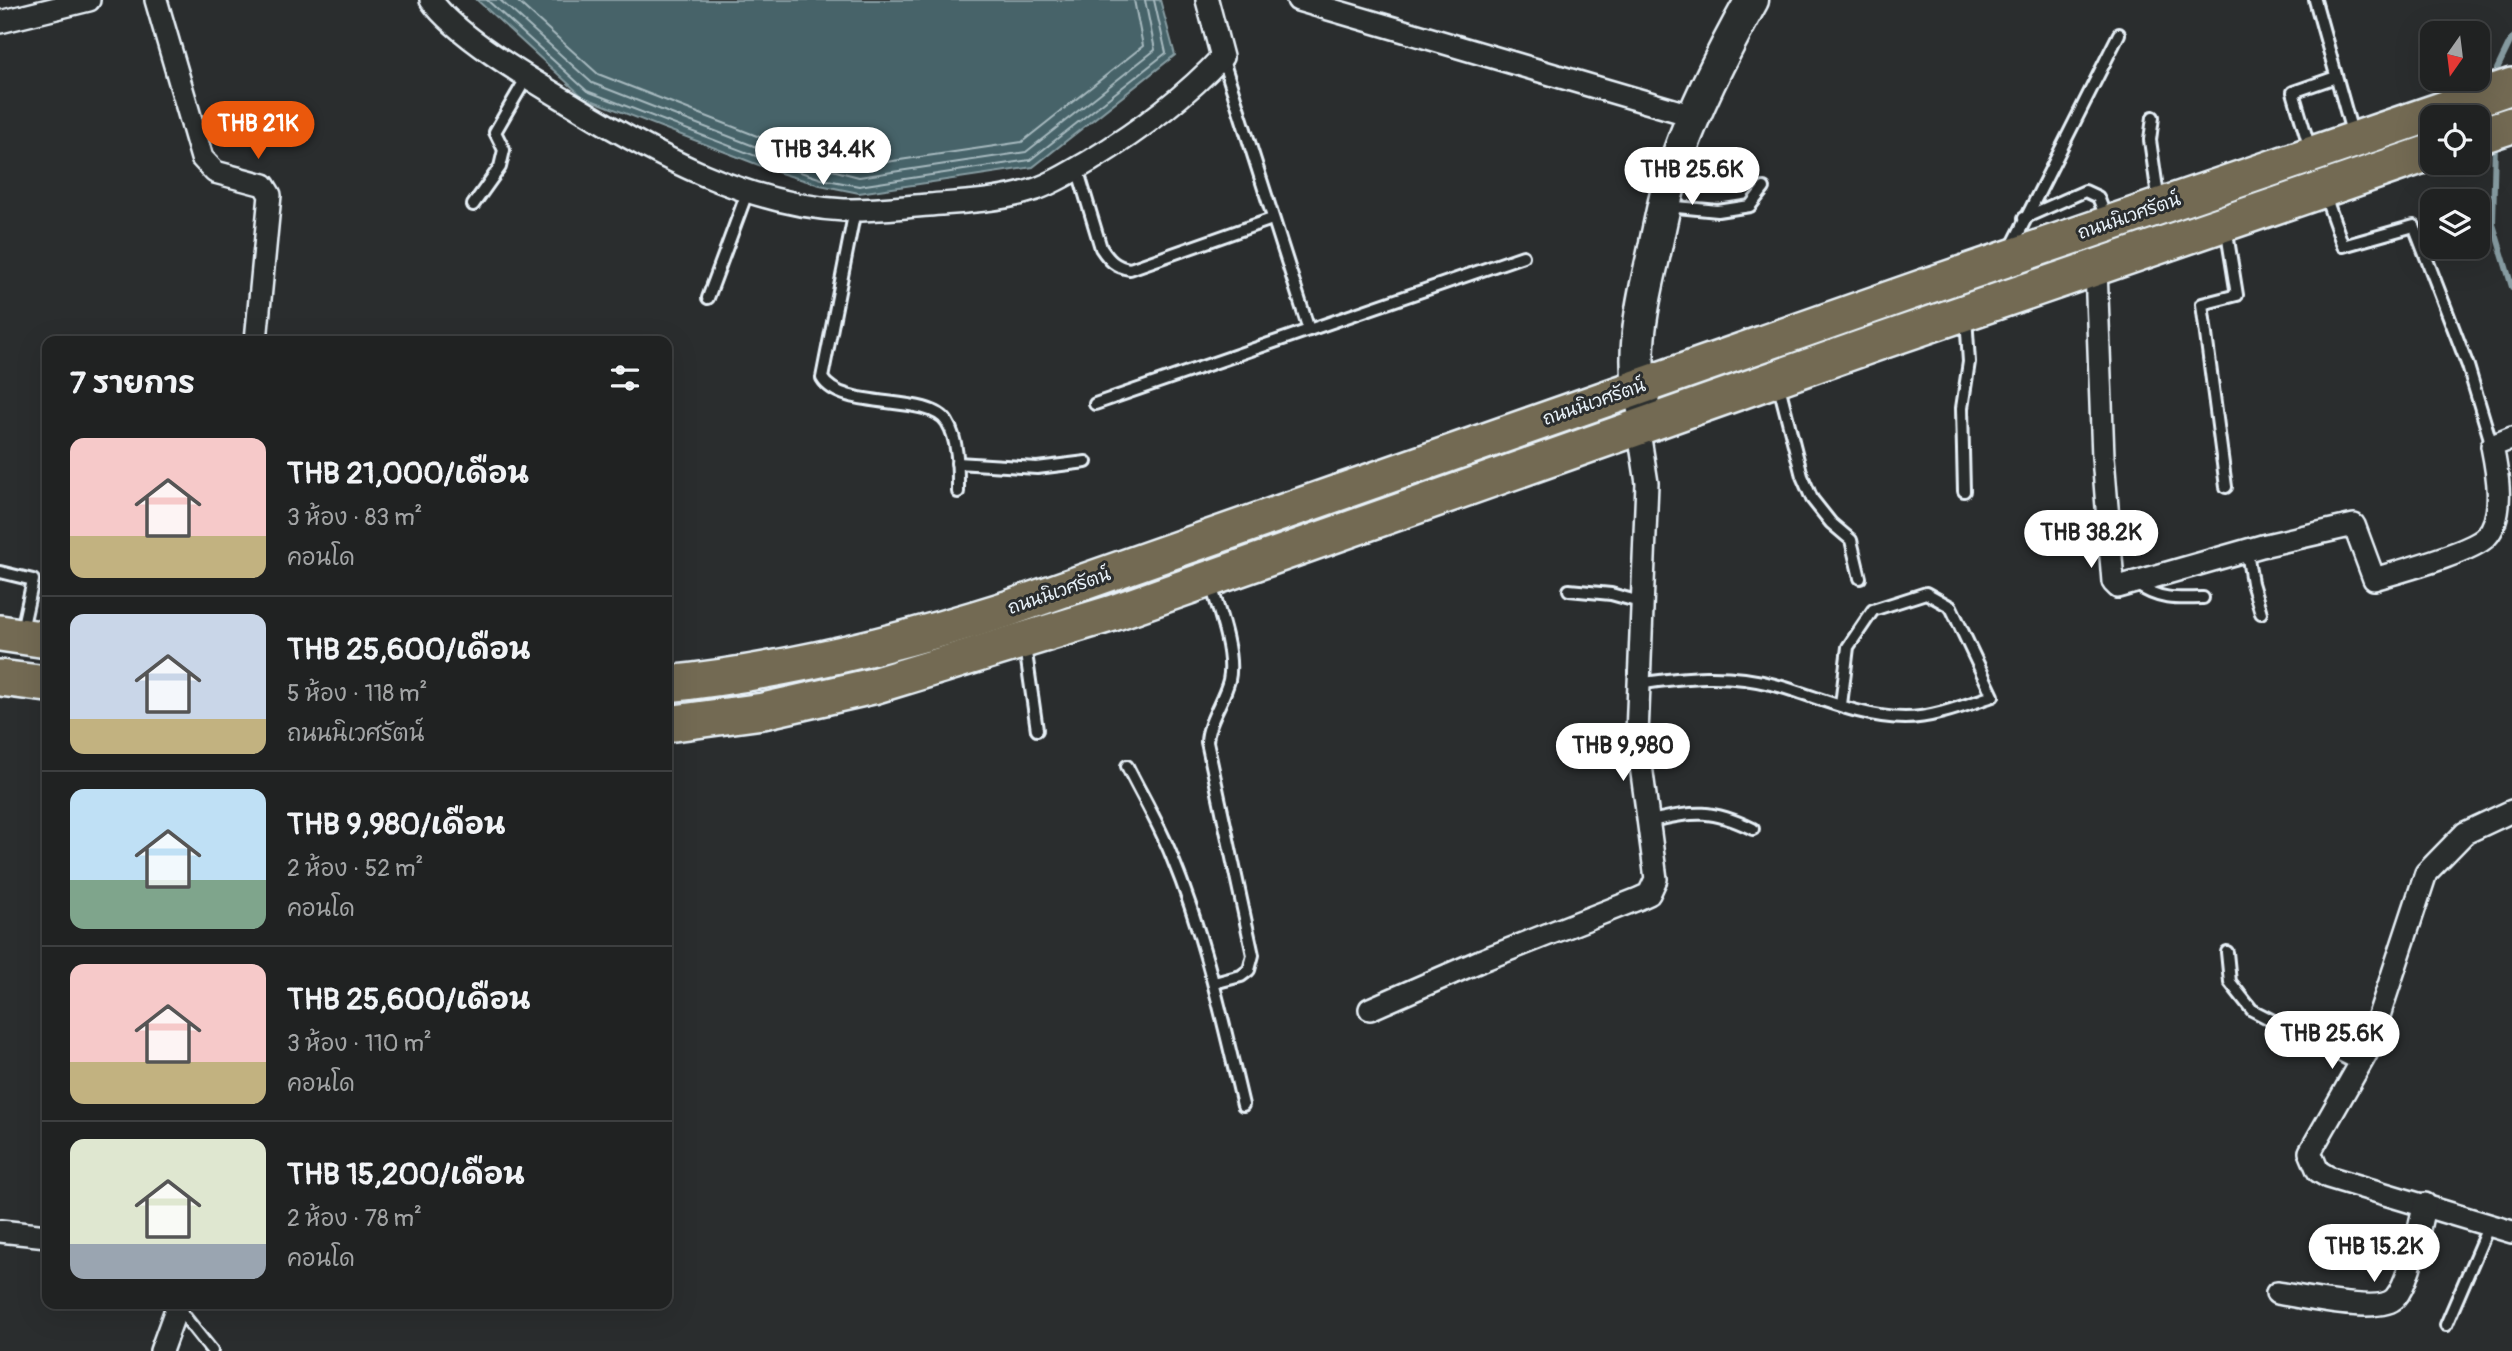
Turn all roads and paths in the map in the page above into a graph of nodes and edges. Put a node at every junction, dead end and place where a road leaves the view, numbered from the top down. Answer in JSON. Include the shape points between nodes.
{"nodes":[{"id":1,"x":89,"y":0,"type":"edge"},
{"id":2,"x":156,"y":0,"type":"edge"},
{"id":3,"x":431,"y":0,"type":"edge"},
{"id":4,"x":1207,"y":0,"type":"edge"},
{"id":5,"x":1298,"y":0,"type":"edge"},
{"id":6,"x":1752,"y":0,"type":"edge"},
{"id":7,"x":2315,"y":0,"type":"edge"},
{"id":8,"x":0,"y":22,"type":"edge"},
{"id":9,"x":2119,"y":34,"type":"dead end"},
{"id":10,"x":1222,"y":57,"type":"junction"},
{"id":11,"x":528,"y":75,"type":"junction"},
{"id":12,"x":2336,"y":77,"type":"junction"},
{"id":13,"x":2512,"y":86,"type":"edge"},
{"id":14,"x":1694,"y":116,"type":"junction"},
{"id":15,"x":2152,"y":117,"type":"dead end"},
{"id":16,"x":2512,"y":125,"type":"edge"},
{"id":17,"x":2490,"y":132,"type":"edge"},
{"id":18,"x":2353,"y":138,"type":"junction"},
{"id":19,"x":2311,"y":153,"type":"junction"},
{"id":20,"x":2420,"y":156,"type":"edge"},
{"id":21,"x":1077,"y":168,"type":"junction"},
{"id":22,"x":1764,"y":188,"type":"dead end"},
{"id":23,"x":748,"y":190,"type":"junction"},
{"id":24,"x":2322,"y":190,"type":"junction"},
{"id":25,"x":473,"y":205,"type":"dead end"},
{"id":26,"x":1665,"y":206,"type":"junction"},
{"id":27,"x":2159,"y":206,"type":"junction"},
{"id":28,"x":855,"y":210,"type":"junction"},
{"id":29,"x":2023,"y":218,"type":"junction"},
{"id":30,"x":1272,"y":219,"type":"junction"},
{"id":31,"x":2108,"y":223,"type":"junction"},
{"id":32,"x":2226,"y":224,"type":"junction"},
{"id":33,"x":1523,"y":256,"type":"dead end"},
{"id":34,"x":2006,"y":259,"type":"junction"},
{"id":35,"x":2096,"y":268,"type":"junction"},
{"id":36,"x":708,"y":298,"type":"dead end"},
{"id":37,"x":1966,"y":314,"type":"junction"},
{"id":38,"x":1308,"y":330,"type":"junction"},
{"id":39,"x":256,"y":336,"type":"edge"},
{"id":40,"x":1777,"y":379,"type":"junction"},
{"id":41,"x":1633,"y":388,"type":"junction"},
{"id":42,"x":1095,"y":404,"type":"dead end"},
{"id":43,"x":1645,"y":426,"type":"junction"},
{"id":44,"x":2512,"y":438,"type":"edge"},
{"id":45,"x":2492,"y":446,"type":"junction"},
{"id":46,"x":1086,"y":462,"type":"dead end"},
{"id":47,"x":957,"y":463,"type":"junction"},
{"id":48,"x":2226,"y":487,"type":"dead end"},
{"id":49,"x":1964,"y":491,"type":"dead end"},
{"id":50,"x":958,"y":492,"type":"dead end"},
{"id":51,"x":2247,"y":552,"type":"junction"},
{"id":52,"x":0,"y":572,"type":"edge"},
{"id":53,"x":1860,"y":578,"type":"dead end"},
{"id":54,"x":1209,"y":579,"type":"junction"},
{"id":55,"x":2136,"y":584,"type":"junction"},
{"id":56,"x":1569,"y":590,"type":"dead end"},
{"id":57,"x":2203,"y":598,"type":"dead end"},
{"id":58,"x":1640,"y":602,"type":"junction"},
{"id":59,"x":2261,"y":613,"type":"dead end"},
{"id":60,"x":23,"y":636,"type":"edge"},
{"id":61,"x":1024,"y":640,"type":"junction"},
{"id":62,"x":0,"y":678,"type":"edge"},
{"id":63,"x":42,"y":683,"type":"edge"},
{"id":64,"x":672,"y":683,"type":"edge"},
{"id":65,"x":1637,"y":684,"type":"junction"},
{"id":66,"x":1841,"y":705,"type":"junction"},
{"id":67,"x":672,"y":723,"type":"edge"},
{"id":68,"x":1037,"y":730,"type":"dead end"},
{"id":69,"x":1127,"y":766,"type":"dead end"},
{"id":70,"x":2512,"y":811,"type":"edge"},
{"id":71,"x":1650,"y":821,"type":"junction"},
{"id":72,"x":1753,"y":829,"type":"dead end"},
{"id":73,"x":2227,"y":952,"type":"dead end"},
{"id":74,"x":1214,"y":983,"type":"junction"},
{"id":75,"x":1370,"y":1009,"type":"dead end"},
{"id":76,"x":2359,"y":1065,"type":"junction"},
{"id":77,"x":1243,"y":1105,"type":"dead end"},
{"id":78,"x":2425,"y":1204,"type":"junction"},
{"id":79,"x":2489,"y":1225,"type":"junction"},
{"id":80,"x":0,"y":1231,"type":"edge"},
{"id":81,"x":2512,"y":1232,"type":"edge"},
{"id":82,"x":42,"y":1235,"type":"edge"},
{"id":83,"x":2277,"y":1293,"type":"dead end"},
{"id":84,"x":176,"y":1309,"type":"edge"},
{"id":85,"x":180,"y":1309,"type":"edge"},
{"id":86,"x":2446,"y":1325,"type":"dead end"},
{"id":87,"x":161,"y":1351,"type":"edge"},
{"id":88,"x":212,"y":1351,"type":"edge"}],
"edges":[{"from":1,"to":8,"type":"street"},
{"from":2,"to":39,"type":"street","via":[[202,158],[215,172],[264,185],[270,195]]},
{"from":3,"to":11,"type":"street","via":[[452,21]]},
{"from":4,"to":10,"type":"street"},
{"from":5,"to":14,"type":"street"},
{"from":6,"to":14,"type":"street"},
{"from":7,"to":12,"type":"lane"},
{"from":9,"to":29,"type":"lane"},
{"from":10,"to":21,"type":"street","via":[[1140,130]]},
{"from":10,"to":30,"type":"lane"},
{"from":11,"to":23,"type":"street","via":[[629,139],[707,177]]},
{"from":11,"to":25,"type":"lane","via":[[495,132],[504,150],[500,166]]},
{"from":12,"to":18,"type":"lane"},
{"from":12,"to":19,"type":"lane","via":[[2293,92]]},
{"from":13,"to":18,"type":"main road","name":"ถนนนิเวศรัตน์"},
{"from":14,"to":26,"type":"street"},
{"from":15,"to":27,"type":"lane","via":[[2151,152]]},
{"from":16,"to":17,"type":"main road"},
{"from":18,"to":19,"type":"main road","name":"ถนนนิเวศรัตน์"},
{"from":19,"to":27,"type":"main road","name":"ถนนนิเวศรัตน์"},
{"from":20,"to":24,"type":"main road","name":"ถนนนิเวศรัตน์"},
{"from":21,"to":28,"type":"street","via":[[1014,195]]},
{"from":21,"to":30,"type":"lane","via":[[1101,248],[1120,268]]},
{"from":22,"to":26,"type":"lane","via":[[1750,206],[1718,211]]},
{"from":23,"to":28,"type":"street","via":[[820,208]]},
{"from":23,"to":36,"type":"lane"},
{"from":24,"to":32,"type":"main road","name":"ถนนนิเวศรัตน์"},
{"from":24,"to":45,"type":"lane","via":[[2343,247],[2414,226],[2468,366]]},
{"from":26,"to":41,"type":"street","via":[[1641,311]]},
{"from":27,"to":31,"type":"main road","name":"ถนนนิเวศรัตน์"},
{"from":28,"to":47,"type":"lane","via":[[822,378],[831,390],[843,394],[941,416],[947,422]]},
{"from":29,"to":31,"type":"lane","via":[[2085,191],[2098,197]]},
{"from":29,"to":34,"type":"lane"},
{"from":30,"to":38,"type":"lane"},
{"from":31,"to":34,"type":"main road","name":"ถนนนิเวศรัตน์"},
{"from":32,"to":35,"type":"main road","name":"ถนนนิเวศรัตน์"},
{"from":32,"to":48,"type":"lane","via":[[2237,295],[2202,304]]},
{"from":33,"to":38,"type":"lane"},
{"from":34,"to":41,"type":"main road","name":"ถนนนิเวศรัตน์"},
{"from":35,"to":37,"type":"main road","name":"ถนนนิเวศรัตน์"},
{"from":35,"to":55,"type":"street","via":[[2113,582],[2118,587]]},
{"from":37,"to":40,"type":"main road","name":"ถนนนิเวศรัตน์"},
{"from":37,"to":49,"type":"lane","via":[[1969,362],[1962,408]]},
{"from":38,"to":42,"type":"lane"},
{"from":40,"to":43,"type":"main road","name":"ถนนนิเวศรัตน์"},
{"from":40,"to":53,"type":"lane","via":[[1802,476],[1812,499],[1851,540]]},
{"from":41,"to":43,"type":"street"},
{"from":41,"to":64,"type":"main road","name":"ถนนนิเวศรัตน์","via":[[921,636],[771,670]]},
{"from":43,"to":54,"type":"main road","name":"ถนนนิเวศรัตน์"},
{"from":43,"to":58,"type":"street","via":[[1647,483]]},
{"from":44,"to":45,"type":"street"},
{"from":45,"to":51,"type":"street","via":[[2498,498],[2493,523],[2486,538],[2464,549],[2374,579],[2354,525]]},
{"from":46,"to":47,"type":"lane","via":[[1037,468]]},
{"from":47,"to":50,"type":"lane"},
{"from":51,"to":55,"type":"street"},
{"from":51,"to":59,"type":"lane"},
{"from":52,"to":60,"type":"lane","via":[[33,580]]},
{"from":54,"to":61,"type":"main road","name":"ถนนนิเวศรัตน์"},
{"from":54,"to":74,"type":"lane","via":[[1225,636],[1230,676],[1207,730],[1207,742],[1253,955],[1249,971]]},
{"from":55,"to":57,"type":"lane","via":[[2164,599]]},
{"from":56,"to":58,"type":"lane"},
{"from":58,"to":65,"type":"street"},
{"from":61,"to":67,"type":"main road","name":"ถนนนิเวศรัตน์","via":[[800,704]]},
{"from":61,"to":68,"type":"lane"},
{"from":62,"to":63,"type":"main road"},
{"from":65,"to":66,"type":"lane","via":[[1703,675],[1772,684]]},
{"from":65,"to":71,"type":"street","via":[[1637,734]]},
{"from":66,"to":66,"type":"lane","via":[[1905,718],[1993,696],[1951,607],[1926,593],[1873,610],[1848,648]]},
{"from":69,"to":74,"type":"lane","via":[[1172,856]]},
{"from":70,"to":76,"type":"street","via":[[2465,833],[2426,873]]},
{"from":71,"to":72,"type":"lane","via":[[1699,811]]},
{"from":71,"to":75,"type":"street","via":[[1656,879],[1649,894]]},
{"from":73,"to":76,"type":"lane","via":[[2230,982],[2252,1010]]},
{"from":74,"to":77,"type":"lane"},
{"from":76,"to":78,"type":"street","via":[[2310,1152],[2318,1171]]},
{"from":78,"to":79,"type":"street"},
{"from":78,"to":83,"type":"street","via":[[2402,1286],[2386,1305]]},
{"from":79,"to":81,"type":"street"},
{"from":79,"to":86,"type":"lane"},
{"from":80,"to":82,"type":"street"},
{"from":84,"to":87,"type":"street"},
{"from":85,"to":88,"type":"lane"}]}
